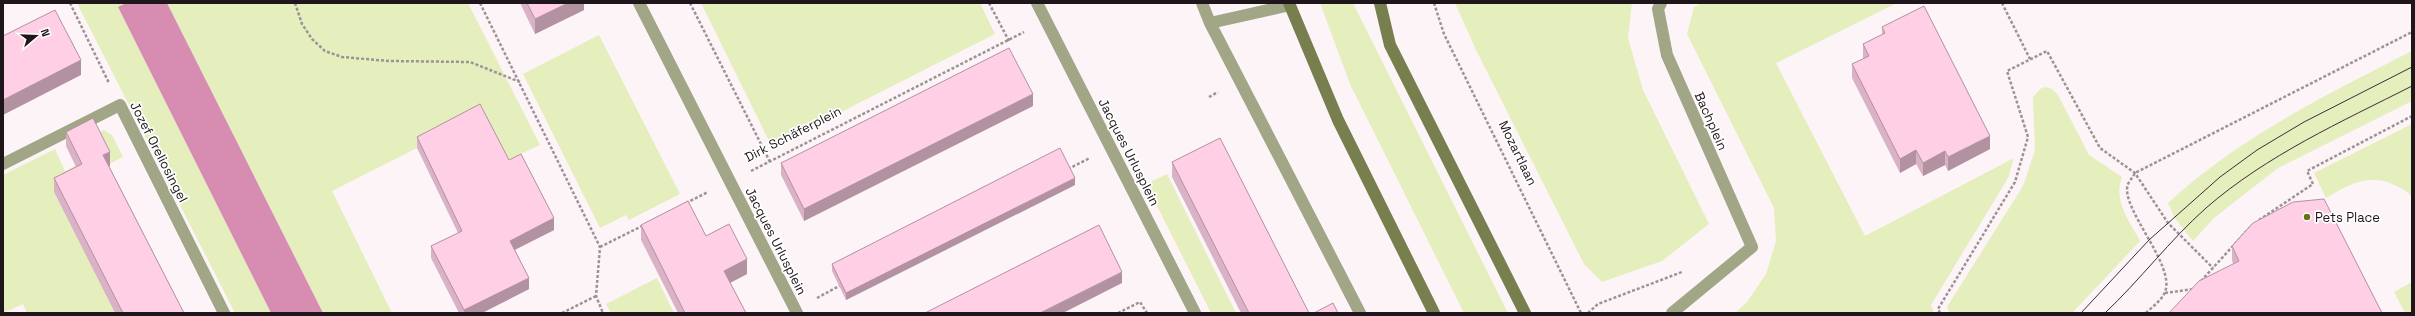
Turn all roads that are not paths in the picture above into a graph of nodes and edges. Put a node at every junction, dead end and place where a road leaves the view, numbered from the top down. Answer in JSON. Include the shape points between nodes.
{"nodes":[{"id":1,"x":639,"y":3,"type":"edge"},
{"id":2,"x":1037,"y":3,"type":"edge"},
{"id":3,"x":1202,"y":3,"type":"edge"},
{"id":4,"x":1380,"y":3,"type":"edge"},
{"id":5,"x":1661,"y":3,"type":"edge"},
{"id":6,"x":1290,"y":4,"type":"edge"},
{"id":7,"x":1210,"y":23,"type":"junction"},
{"id":8,"x":3,"y":164,"type":"edge"},
{"id":9,"x":796,"y":311,"type":"edge"},
{"id":10,"x":224,"y":313,"type":"edge"},
{"id":11,"x":1195,"y":313,"type":"edge"},
{"id":12,"x":1360,"y":313,"type":"edge"},
{"id":13,"x":1434,"y":313,"type":"edge"},
{"id":14,"x":1525,"y":313,"type":"edge"},
{"id":15,"x":1672,"y":313,"type":"edge"}],
"edges":[{"from":1,"to":9,"type":"street","name":"Jacques Urlusplein"},
{"from":2,"to":11,"type":"street","name":"Jacques Urlusplein"},
{"from":3,"to":7,"type":"street"},
{"from":4,"to":14,"type":"street","via":[[1390,45]]},
{"from":5,"to":15,"type":"street","name":"Bachplein","via":[[1658,9],[1667,55],[1752,247]]},
{"from":6,"to":7,"type":"street"},
{"from":6,"to":13,"type":"street","via":[[1338,120]]},
{"from":7,"to":12,"type":"street"},
{"from":8,"to":10,"type":"street","name":"Jozef Oreliosingel","via":[[120,105]]}]}
